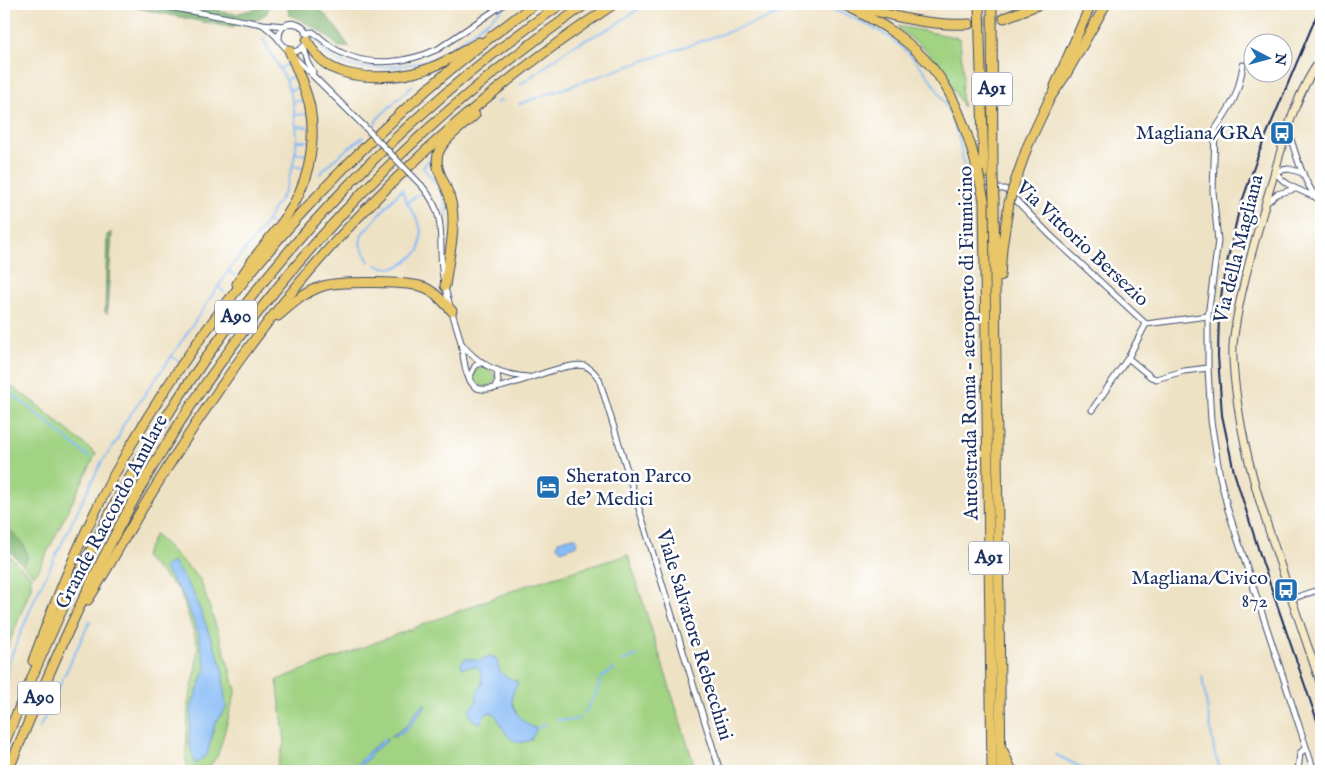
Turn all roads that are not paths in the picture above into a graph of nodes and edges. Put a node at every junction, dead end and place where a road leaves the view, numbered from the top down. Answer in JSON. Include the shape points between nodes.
{"nodes":[{"id":1,"x":152,"y":4,"type":"edge"},
{"id":2,"x":504,"y":4,"type":"edge"},
{"id":3,"x":535,"y":4,"type":"edge"},
{"id":4,"x":561,"y":4,"type":"edge"},
{"id":5,"x":586,"y":4,"type":"edge"},
{"id":6,"x":614,"y":4,"type":"edge"},
{"id":7,"x":620,"y":4,"type":"edge"},
{"id":8,"x":843,"y":4,"type":"edge"},
{"id":9,"x":848,"y":4,"type":"edge"},
{"id":10,"x":979,"y":4,"type":"edge"},
{"id":11,"x":992,"y":4,"type":"edge"},
{"id":12,"x":1040,"y":4,"type":"edge"},
{"id":13,"x":1091,"y":4,"type":"edge"},
{"id":14,"x":1106,"y":4,"type":"edge"},
{"id":15,"x":1004,"y":18,"type":"tunnel mouth"},
{"id":16,"x":262,"y":24,"type":"junction"},
{"id":17,"x":969,"y":24,"type":"tunnel mouth"},
{"id":18,"x":285,"y":26,"type":"junction"},
{"id":19,"x":501,"y":29,"type":"junction"},
{"id":20,"x":574,"y":30,"type":"junction"},
{"id":21,"x":279,"y":39,"type":"junction"},
{"id":22,"x":305,"y":40,"type":"junction"},
{"id":23,"x":289,"y":50,"type":"junction"},
{"id":24,"x":1321,"y":59,"type":"edge"},
{"id":25,"x":1242,"y":70,"type":"edge"},
{"id":26,"x":316,"y":77,"type":"junction"},
{"id":27,"x":507,"y":80,"type":"junction"},
{"id":28,"x":1050,"y":98,"type":"junction"},
{"id":29,"x":1288,"y":130,"type":"junction"},
{"id":30,"x":1289,"y":169,"type":"junction"},
{"id":31,"x":1275,"y":171,"type":"junction"},
{"id":32,"x":985,"y":174,"type":"junction"},
{"id":33,"x":1303,"y":174,"type":"junction"},
{"id":34,"x":1284,"y":182,"type":"junction"},
{"id":35,"x":964,"y":189,"type":"dead end"},
{"id":36,"x":1296,"y":189,"type":"junction"},
{"id":37,"x":1316,"y":197,"type":"junction"},
{"id":38,"x":989,"y":200,"type":"junction"},
{"id":39,"x":1321,"y":203,"type":"edge"},
{"id":40,"x":1265,"y":204,"type":"junction"},
{"id":41,"x":445,"y":286,"type":"junction"},
{"id":42,"x":222,"y":311,"type":"junction"},
{"id":43,"x":452,"y":311,"type":"junction"},
{"id":44,"x":1208,"y":316,"type":"junction"},
{"id":45,"x":1146,"y":324,"type":"junction"},
{"id":46,"x":461,"y":342,"type":"junction"},
{"id":47,"x":995,"y":342,"type":"junction"},
{"id":48,"x":245,"y":353,"type":"junction"},
{"id":49,"x":1128,"y":358,"type":"junction"},
{"id":50,"x":482,"y":362,"type":"junction"},
{"id":51,"x":1208,"y":368,"type":"junction"},
{"id":52,"x":498,"y":370,"type":"junction"},
{"id":53,"x":531,"y":377,"type":"junction"},
{"id":54,"x":469,"y":378,"type":"junction"},
{"id":55,"x":492,"y":389,"type":"junction"},
{"id":56,"x":1092,"y":410,"type":"dead end"},
{"id":57,"x":1321,"y":589,"type":"edge"},
{"id":58,"x":1291,"y":599,"type":"junction"},
{"id":59,"x":71,"y":625,"type":"junction"},
{"id":60,"x":1321,"y":685,"type":"edge"},
{"id":61,"x":17,"y":712,"type":"junction"},
{"id":62,"x":992,"y":738,"type":"junction"},
{"id":63,"x":4,"y":744,"type":"edge"},
{"id":64,"x":1001,"y":744,"type":"junction"},
{"id":65,"x":1306,"y":748,"type":"junction"},
{"id":66,"x":8,"y":771,"type":"edge"},
{"id":67,"x":720,"y":771,"type":"edge"},
{"id":68,"x":986,"y":771,"type":"edge"},
{"id":69,"x":992,"y":771,"type":"edge"},
{"id":70,"x":1001,"y":771,"type":"edge"},
{"id":71,"x":1012,"y":771,"type":"edge"},
{"id":72,"x":1298,"y":771,"type":"edge"},
{"id":73,"x":1314,"y":771,"type":"edge"}],
"edges":[{"from":1,"to":16,"type":"street"},
{"from":2,"to":22,"type":"street","via":[[438,49],[426,55],[393,61],[372,62],[355,58],[338,51],[313,32]]},
{"from":3,"to":19,"type":"highway","name":"Grande Raccordo Anulare"},
{"from":4,"to":61,"type":"highway","name":"Grande Raccordo Anulare","number":"A90","via":[[488,58],[390,144],[312,225],[252,295],[194,375],[126,484],[85,563]]},
{"from":5,"to":59,"type":"highway","name":"Grande Raccordo Anulare","number":"A90","via":[[458,100],[342,212],[284,279],[222,360],[171,437],[118,530]]},
{"from":6,"to":20,"type":"highway","name":"Grande Raccordo Anulare"},
{"from":7,"to":20,"type":"highway"},
{"from":8,"to":32,"type":"highway","via":[[891,30],[931,66],[956,103]]},
{"from":9,"to":17,"type":"highway","via":[[923,22]]},
{"from":10,"to":32,"type":"highway","name":"Autostrada Roma - aeroporto di Fiumicino","number":"A91"},
{"from":11,"to":32,"type":"highway","name":"Autostrada Roma - aeroporto di Fiumicino","number":"A91"},
{"from":12,"to":15,"type":"highway"},
{"from":13,"to":28,"type":"highway"},
{"from":14,"to":28,"type":"highway"},
{"from":16,"to":18,"type":"street"},
{"from":16,"to":21,"type":"street"},
{"from":18,"to":21,"type":"street"},
{"from":18,"to":22,"type":"street","via":[[293,23],[304,28]]},
{"from":19,"to":22,"type":"highway","via":[[449,60],[406,75],[364,76],[337,70],[313,53]]},
{"from":19,"to":42,"type":"highway","name":"Grande Raccordo Anulare","via":[[415,100],[355,156],[275,245]]},
{"from":20,"to":27,"type":"highway","name":"Grande Raccordo Anulare"},
{"from":21,"to":23,"type":"street"},
{"from":22,"to":23,"type":"street","via":[[295,51]]},
{"from":22,"to":26,"type":"street","name":"Viale Salvatore Rebecchini","via":[[307,61]]},
{"from":23,"to":26,"type":"street","name":"Viale Salvatore Rebecchini"},
{"from":23,"to":42,"type":"highway","via":[[310,114],[311,148],[306,176],[294,205],[245,269]]},
{"from":24,"to":29,"type":"main road","name":"Via della Magliana","via":[[1304,88]]},
{"from":25,"to":44,"type":"street","via":[[1232,107],[1215,133],[1213,191],[1218,241]]},
{"from":26,"to":41,"type":"street","name":"Viale Salvatore Rebecchini","bridge":true,"via":[[433,201],[440,218]]},
{"from":27,"to":41,"type":"highway","via":[[446,141],[438,154],[437,166],[453,214]]},
{"from":27,"to":48,"type":"highway","name":"Grande Raccordo Anulare","via":[[443,134],[344,231]]},
{"from":28,"to":47,"type":"highway","bridge":true,"via":[[1009,203]]},
{"from":29,"to":31,"type":"main road","name":"Via della Magliana"},
{"from":29,"to":33,"type":"street"},
{"from":30,"to":31,"type":"street"},
{"from":30,"to":33,"type":"street"},
{"from":30,"to":34,"type":"street"},
{"from":31,"to":34,"type":"street"},
{"from":31,"to":40,"type":"main road","name":"Via della Magliana"},
{"from":32,"to":38,"type":"highway","name":"Autostrada Roma - aeroporto di Fiumicino","number":"A91","bridge":true},
{"from":32,"to":38,"type":"highway","bridge":true},
{"from":33,"to":37,"type":"street"},
{"from":34,"to":36,"type":"street"},
{"from":35,"to":45,"type":"street","name":"Via Vittorio Bersezio","via":[[1005,189]]},
{"from":36,"to":37,"type":"street"},
{"from":36,"to":40,"type":"street","via":[[1277,194]]},
{"from":37,"to":39,"type":"street"},
{"from":38,"to":47,"type":"highway","name":"Autostrada Roma - aeroporto di Fiumicino","number":"A91"},
{"from":38,"to":62,"type":"highway","name":"Autostrada Roma - aeroporto di Fiumicino","number":"A91"},
{"from":40,"to":58,"type":"main road","name":"Via della Magliana","via":[[1241,295],[1233,359],[1246,453]]},
{"from":41,"to":43,"type":"street","name":"Viale Salvatore Rebecchini"},
{"from":42,"to":61,"type":"highway","name":"Grande Raccordo Anulare","via":[[157,405],[109,485],[52,611]]},
{"from":43,"to":46,"type":"street","name":"Viale Salvatore Rebecchini"},
{"from":43,"to":48,"type":"highway","via":[[431,290],[419,286],[334,284],[312,291],[292,304]]},
{"from":44,"to":45,"type":"street","name":"Via Vittorio Bersezio"},
{"from":44,"to":51,"type":"street"},
{"from":45,"to":49,"type":"street"},
{"from":46,"to":50,"type":"street","name":"Viale Salvatore Rebecchini","via":[[473,357]]},
{"from":46,"to":54,"type":"street","name":"Viale Salvatore Rebecchini"},
{"from":47,"to":64,"type":"highway","name":"Autostrada Roma - aeroporto di Fiumicino","number":"A91"},
{"from":48,"to":59,"type":"highway","name":"Grande Raccordo Anulare","via":[[184,442]]},
{"from":49,"to":51,"type":"street","via":[[1156,379]]},
{"from":49,"to":56,"type":"street"},
{"from":50,"to":52,"type":"street","name":"Viale Salvatore Rebecchini"},
{"from":50,"to":54,"type":"street","via":[[475,366]]},
{"from":51,"to":65,"type":"street","via":[[1212,421],[1228,510]]},
{"from":52,"to":53,"type":"street","name":"Viale Salvatore Rebecchini"},
{"from":52,"to":55,"type":"street","via":[[498,382]]},
{"from":53,"to":55,"type":"street","name":"Viale Salvatore Rebecchini"},
{"from":53,"to":67,"type":"street","name":"Viale Salvatore Rebecchini","via":[[579,366],[589,368],[599,378]]},
{"from":54,"to":55,"type":"street","via":[[478,388]]},
{"from":57,"to":58,"type":"street"},
{"from":58,"to":60,"type":"main road","name":"Via della Magliana"},
{"from":59,"to":66,"type":"highway","name":"Grande Raccordo Anulare","number":"A90"},
{"from":61,"to":63,"type":"highway","name":"Grande Raccordo Anulare","number":"A90"},
{"from":62,"to":68,"type":"highway"},
{"from":62,"to":69,"type":"highway","name":"Autostrada Roma - aeroporto di Fiumicino","number":"A91"},
{"from":64,"to":70,"type":"highway","name":"Autostrada Roma - aeroporto di Fiumicino","number":"A91"},
{"from":64,"to":71,"type":"highway"},
{"from":65,"to":72,"type":"street","via":[[1300,753]]},
{"from":65,"to":73,"type":"street"}]}
